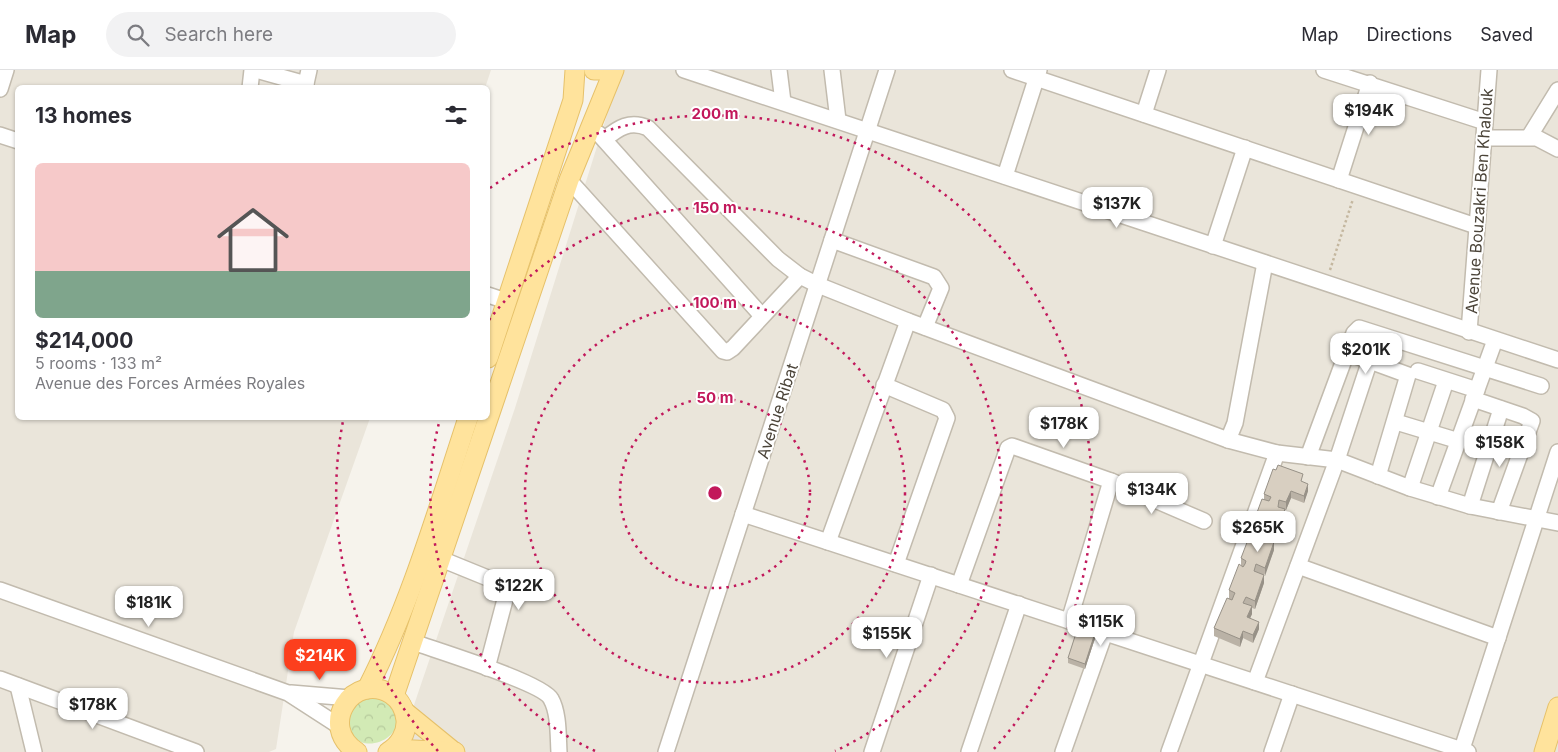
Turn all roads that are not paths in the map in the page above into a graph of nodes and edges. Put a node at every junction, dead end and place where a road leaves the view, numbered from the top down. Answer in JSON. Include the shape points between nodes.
{"nodes":[{"id":1,"x":6,"y":70,"type":"edge"},
{"id":2,"x":254,"y":70,"type":"edge"},
{"id":3,"x":575,"y":70,"type":"edge"},
{"id":4,"x":594,"y":70,"type":"edge"},
{"id":5,"x":610,"y":70,"type":"edge"},
{"id":6,"x":614,"y":70,"type":"edge"},
{"id":7,"x":779,"y":70,"type":"edge"},
{"id":8,"x":832,"y":70,"type":"edge"},
{"id":9,"x":887,"y":70,"type":"edge"},
{"id":10,"x":1012,"y":70,"type":"edge"},
{"id":11,"x":1158,"y":70,"type":"edge"},
{"id":12,"x":1324,"y":70,"type":"edge"},
{"id":13,"x":1489,"y":70,"type":"edge"},
{"id":14,"x":690,"y":71,"type":"edge"},
{"id":15,"x":1038,"y":74,"type":"edge"},
{"id":16,"x":306,"y":80,"type":"edge"},
{"id":17,"x":1370,"y":84,"type":"junction"},
{"id":18,"x":251,"y":85,"type":"edge"},
{"id":19,"x":0,"y":88,"type":"edge"},
{"id":20,"x":1557,"y":94,"type":"edge"},
{"id":21,"x":783,"y":102,"type":"junction"},
{"id":22,"x":1144,"y":114,"type":"junction"},
{"id":23,"x":838,"y":120,"type":"junction"},
{"id":24,"x":1485,"y":122,"type":"junction"},
{"id":25,"x":590,"y":126,"type":"junction"},
{"id":26,"x":868,"y":130,"type":"junction"},
{"id":27,"x":0,"y":135,"type":"edge"},
{"id":28,"x":1529,"y":137,"type":"junction"},
{"id":29,"x":1485,"y":138,"type":"junction"},
{"id":30,"x":605,"y":139,"type":"junction"},
{"id":31,"x":15,"y":140,"type":"edge"},
{"id":32,"x":1245,"y":148,"type":"junction"},
{"id":33,"x":1558,"y":149,"type":"edge"},
{"id":34,"x":1005,"y":176,"type":"junction"},
{"id":35,"x":569,"y":180,"type":"junction"},
{"id":36,"x":1339,"y":180,"type":"junction"},
{"id":37,"x":1476,"y":226,"type":"junction"},
{"id":38,"x":832,"y":240,"type":"junction"},
{"id":39,"x":1213,"y":246,"type":"junction"},
{"id":40,"x":1265,"y":263,"type":"junction"},
{"id":41,"x":800,"y":276,"type":"junction"},
{"id":42,"x":818,"y":284,"type":"junction"},
{"id":43,"x":490,"y":296,"type":"edge"},
{"id":44,"x":506,"y":302,"type":"junction"},
{"id":45,"x":762,"y":316,"type":"junction"},
{"id":46,"x":908,"y":321,"type":"junction"},
{"id":47,"x":925,"y":327,"type":"junction"},
{"id":48,"x":1469,"y":332,"type":"junction"},
{"id":49,"x":1495,"y":340,"type":"junction"},
{"id":50,"x":490,"y":352,"type":"edge"},
{"id":51,"x":1348,"y":354,"type":"junction"},
{"id":52,"x":1557,"y":357,"type":"edge"},
{"id":53,"x":1370,"y":360,"type":"junction"},
{"id":54,"x":1485,"y":368,"type":"junction"},
{"id":55,"x":1418,"y":371,"type":"dead end"},
{"id":56,"x":1446,"y":381,"type":"junction"},
{"id":57,"x":884,"y":385,"type":"junction"},
{"id":58,"x":1541,"y":386,"type":"dead end"},
{"id":59,"x":1475,"y":395,"type":"junction"},
{"id":60,"x":1500,"y":409,"type":"junction"},
{"id":61,"x":490,"y":414,"type":"edge"},
{"id":62,"x":467,"y":420,"type":"edge"},
{"id":63,"x":488,"y":420,"type":"edge"},
{"id":64,"x":1396,"y":422,"type":"junction"},
{"id":65,"x":1428,"y":431,"type":"junction"},
{"id":66,"x":1228,"y":440,"type":"junction"},
{"id":67,"x":1459,"y":441,"type":"junction"},
{"id":68,"x":1558,"y":452,"type":"edge"},
{"id":69,"x":1277,"y":453,"type":"junction"},
{"id":70,"x":1308,"y":457,"type":"junction"},
{"id":71,"x":1337,"y":460,"type":"junction"},
{"id":72,"x":1378,"y":476,"type":"junction"},
{"id":73,"x":1111,"y":481,"type":"junction"},
{"id":74,"x":1410,"y":488,"type":"junction"},
{"id":75,"x":1438,"y":497,"type":"junction"},
{"id":76,"x":1470,"y":506,"type":"junction"},
{"id":77,"x":1500,"y":512,"type":"junction"},
{"id":78,"x":743,"y":514,"type":"junction"},
{"id":79,"x":1536,"y":519,"type":"junction"},
{"id":80,"x":1204,"y":521,"type":"dead end"},
{"id":81,"x":1558,"y":523,"type":"edge"},
{"id":82,"x":828,"y":542,"type":"junction"},
{"id":83,"x":441,"y":559,"type":"junction"},
{"id":84,"x":896,"y":564,"type":"junction"},
{"id":85,"x":1298,"y":566,"type":"junction"},
{"id":86,"x":931,"y":575,"type":"junction"},
{"id":87,"x":960,"y":585,"type":"junction"},
{"id":88,"x":0,"y":590,"type":"edge"},
{"id":89,"x":1019,"y":604,"type":"junction"},
{"id":90,"x":1069,"y":621,"type":"junction"},
{"id":91,"x":1105,"y":633,"type":"junction"},
{"id":92,"x":1498,"y":638,"type":"junction"},
{"id":93,"x":413,"y":642,"type":"junction"},
{"id":94,"x":1200,"y":664,"type":"junction"},
{"id":95,"x":486,"y":668,"type":"junction"},
{"id":96,"x":0,"y":679,"type":"edge"},
{"id":97,"x":1256,"y":682,"type":"junction"},
{"id":98,"x":18,"y":686,"type":"junction"},
{"id":99,"x":367,"y":689,"type":"junction"},
{"id":100,"x":288,"y":693,"type":"junction"},
{"id":101,"x":1292,"y":694,"type":"junction"},
{"id":102,"x":394,"y":696,"type":"junction"},
{"id":103,"x":350,"y":698,"type":"junction"},
{"id":104,"x":405,"y":712,"type":"junction"},
{"id":105,"x":1557,"y":713,"type":"edge"},
{"id":106,"x":341,"y":738,"type":"edge"},
{"id":107,"x":391,"y":751,"type":"edge"},
{"id":108,"x":1464,"y":751,"type":"edge"},
{"id":109,"x":34,"y":752,"type":"edge"},
{"id":110,"x":196,"y":752,"type":"edge"},
{"id":111,"x":357,"y":752,"type":"edge"},
{"id":112,"x":455,"y":752,"type":"edge"},
{"id":113,"x":559,"y":752,"type":"edge"},
{"id":114,"x":666,"y":752,"type":"edge"},
{"id":115,"x":872,"y":752,"type":"edge"},
{"id":116,"x":968,"y":752,"type":"edge"},
{"id":117,"x":1063,"y":752,"type":"edge"},
{"id":118,"x":1169,"y":752,"type":"edge"},
{"id":119,"x":1272,"y":752,"type":"edge"},
{"id":120,"x":1544,"y":752,"type":"edge"}],
"edges":[{"from":1,"to":19,"type":"street"},
{"from":2,"to":16,"type":"street"},
{"from":2,"to":18,"type":"street"},
{"from":3,"to":44,"type":"main road","via":[[573,100]]},
{"from":4,"to":5,"type":"main road"},
{"from":6,"to":25,"type":"main road"},
{"from":7,"to":21,"type":"street"},
{"from":8,"to":23,"type":"street"},
{"from":9,"to":26,"type":"street","name":"Avenue Ribat"},
{"from":10,"to":15,"type":"street"},
{"from":11,"to":22,"type":"street"},
{"from":12,"to":17,"type":"street"},
{"from":13,"to":24,"type":"street","name":"Avenue Bouzakri Ben Khalouk"},
{"from":14,"to":21,"type":"street"},
{"from":15,"to":22,"type":"street"},
{"from":15,"to":34,"type":"street"},
{"from":17,"to":24,"type":"street"},
{"from":17,"to":36,"type":"street"},
{"from":20,"to":28,"type":"street"},
{"from":21,"to":23,"type":"street"},
{"from":22,"to":32,"type":"street"},
{"from":23,"to":26,"type":"street"},
{"from":24,"to":29,"type":"street","name":"Avenue Bouzakri Ben Khalouk"},
{"from":25,"to":30,"type":"street"},
{"from":25,"to":35,"type":"main road"},
{"from":26,"to":34,"type":"street"},
{"from":26,"to":38,"type":"street","name":"Avenue Ribat"},
{"from":27,"to":31,"type":"street"},
{"from":28,"to":29,"type":"street"},
{"from":28,"to":33,"type":"street","via":[[1538,138]]},
{"from":29,"to":37,"type":"street","name":"Avenue Bouzakri Ben Khalouk"},
{"from":30,"to":41,"type":"street","via":[[627,125],[648,128],[778,259]]},
{"from":30,"to":45,"type":"street"},
{"from":32,"to":36,"type":"street"},
{"from":32,"to":39,"type":"street"},
{"from":34,"to":39,"type":"street"},
{"from":35,"to":45,"type":"street","via":[[723,351],[733,348]]},
{"from":35,"to":61,"type":"main road"},
{"from":36,"to":37,"type":"street"},
{"from":37,"to":48,"type":"street","name":"Avenue Bouzakri Ben Khalouk"},
{"from":38,"to":42,"type":"street","name":"Avenue Ribat"},
{"from":38,"to":47,"type":"street","via":[[934,277],[941,288]]},
{"from":39,"to":40,"type":"street"},
{"from":40,"to":48,"type":"street"},
{"from":40,"to":66,"type":"street","via":[[1235,423]]},
{"from":41,"to":42,"type":"street"},
{"from":41,"to":45,"type":"street"},
{"from":42,"to":46,"type":"street"},
{"from":42,"to":78,"type":"street","name":"Avenue Ribat"},
{"from":43,"to":44,"type":"street"},
{"from":44,"to":50,"type":"main road"},
{"from":46,"to":47,"type":"street"},
{"from":46,"to":57,"type":"street"},
{"from":47,"to":66,"type":"street"},
{"from":48,"to":49,"type":"street"},
{"from":49,"to":52,"type":"street"},
{"from":49,"to":54,"type":"street"},
{"from":51,"to":53,"type":"street"},
{"from":51,"to":54,"type":"street","via":[[1354,333],[1362,328]]},
{"from":51,"to":70,"type":"street"},
{"from":53,"to":64,"type":"street","via":[[1408,375]]},
{"from":53,"to":71,"type":"street"},
{"from":54,"to":58,"type":"street"},
{"from":54,"to":59,"type":"street"},
{"from":55,"to":56,"type":"street"},
{"from":56,"to":59,"type":"street"},
{"from":56,"to":65,"type":"street"},
{"from":57,"to":82,"type":"street"},
{"from":57,"to":84,"type":"street","via":[[943,410],[947,418]]},
{"from":59,"to":60,"type":"street"},
{"from":59,"to":67,"type":"street"},
{"from":60,"to":76,"type":"street"},
{"from":60,"to":77,"type":"street","via":[[1532,421]]},
{"from":62,"to":99,"type":"main road","via":[[389,645]]},
{"from":63,"to":83,"type":"main road"},
{"from":64,"to":65,"type":"street"},
{"from":64,"to":72,"type":"street"},
{"from":65,"to":67,"type":"street"},
{"from":65,"to":74,"type":"street"},
{"from":66,"to":69,"type":"street"},
{"from":67,"to":75,"type":"street"},
{"from":68,"to":79,"type":"street"},
{"from":69,"to":70,"type":"street"},
{"from":69,"to":94,"type":"street"},
{"from":70,"to":71,"type":"street"},
{"from":71,"to":72,"type":"street"},
{"from":71,"to":85,"type":"street"},
{"from":72,"to":74,"type":"street"},
{"from":73,"to":80,"type":"street"},
{"from":73,"to":87,"type":"street","via":[[1012,446],[1008,448]]},
{"from":73,"to":90,"type":"street"},
{"from":74,"to":75,"type":"street"},
{"from":75,"to":76,"type":"street"},
{"from":76,"to":77,"type":"street"},
{"from":77,"to":79,"type":"street"},
{"from":78,"to":82,"type":"street"},
{"from":78,"to":114,"type":"street","name":"Avenue Ribat"},
{"from":79,"to":81,"type":"street"},
{"from":79,"to":92,"type":"street"},
{"from":82,"to":84,"type":"street"},
{"from":83,"to":93,"type":"main road"},
{"from":83,"to":95,"type":"street","via":[[495,581],[507,592]]},
{"from":84,"to":86,"type":"street"},
{"from":85,"to":92,"type":"street"},
{"from":85,"to":97,"type":"street"},
{"from":86,"to":87,"type":"street"},
{"from":86,"to":115,"type":"street"},
{"from":87,"to":89,"type":"street"},
{"from":88,"to":100,"type":"street"},
{"from":89,"to":90,"type":"street"},
{"from":89,"to":116,"type":"street"},
{"from":90,"to":91,"type":"street"},
{"from":91,"to":94,"type":"street"},
{"from":91,"to":117,"type":"street"},
{"from":92,"to":108,"type":"street"},
{"from":93,"to":95,"type":"street"},
{"from":93,"to":102,"type":"main road"},
{"from":94,"to":97,"type":"street"},
{"from":94,"to":118,"type":"street"},
{"from":95,"to":113,"type":"street","via":[[551,697]]},
{"from":96,"to":98,"type":"street"},
{"from":97,"to":101,"type":"street"},
{"from":98,"to":109,"type":"street"},
{"from":98,"to":110,"type":"street"},
{"from":99,"to":102,"type":"main road"},
{"from":99,"to":103,"type":"main road"},
{"from":100,"to":103,"type":"street"},
{"from":100,"to":106,"type":"street"},
{"from":101,"to":108,"type":"street"},
{"from":101,"to":119,"type":"street"},
{"from":102,"to":104,"type":"main road"},
{"from":103,"to":106,"type":"main road","via":[[341,711]]},
{"from":104,"to":107,"type":"main road","via":[[405,732]]},
{"from":104,"to":112,"type":"main road"},
{"from":105,"to":120,"type":"main road"},
{"from":106,"to":111,"type":"main road"},
{"from":107,"to":112,"type":"main road"}]}
